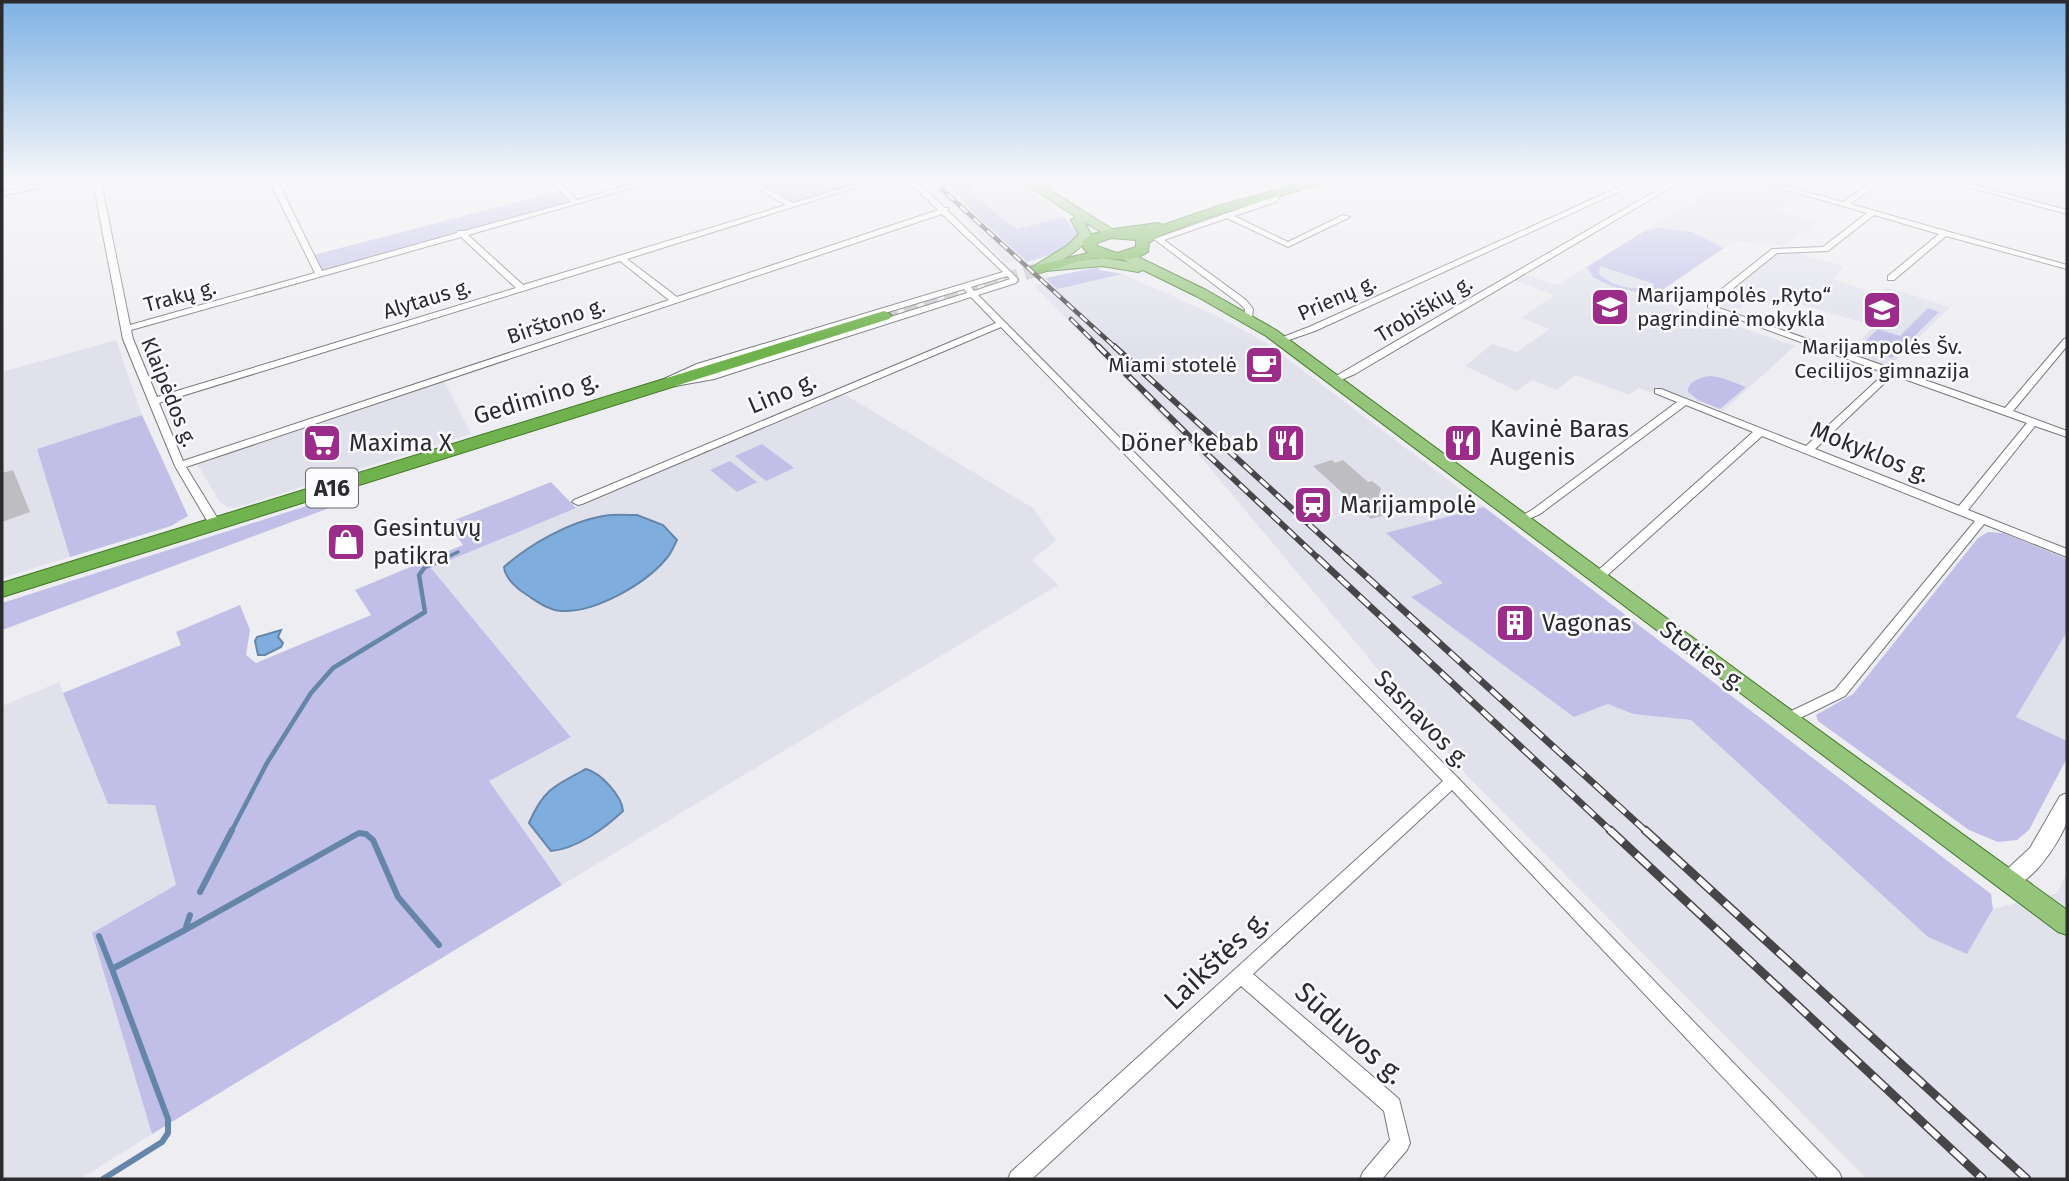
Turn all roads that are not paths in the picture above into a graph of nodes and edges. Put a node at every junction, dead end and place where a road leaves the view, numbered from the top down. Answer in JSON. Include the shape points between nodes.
{"nodes":[{"id":1,"x":107,"y":237,"type":"edge"},
{"id":2,"x":301,"y":237,"type":"edge"},
{"id":3,"x":446,"y":237,"type":"edge"},
{"id":4,"x":465,"y":237,"type":"edge"},
{"id":5,"x":688,"y":237,"type":"edge"},
{"id":6,"x":864,"y":237,"type":"edge"},
{"id":7,"x":973,"y":237,"type":"edge"},
{"id":8,"x":1084,"y":237,"type":"edge"},
{"id":9,"x":1088,"y":237,"type":"edge"},
{"id":10,"x":1113,"y":237,"type":"edge"},
{"id":11,"x":1124,"y":237,"type":"edge"},
{"id":12,"x":1147,"y":237,"type":"edge"},
{"id":13,"x":1161,"y":237,"type":"edge"},
{"id":14,"x":1272,"y":237,"type":"edge"},
{"id":15,"x":1306,"y":237,"type":"edge"},
{"id":16,"x":1515,"y":237,"type":"edge"},
{"id":17,"x":1582,"y":237,"type":"edge"},
{"id":18,"x":1841,"y":237,"type":"edge"},
{"id":19,"x":1939,"y":237,"type":"edge"},
{"id":20,"x":1959,"y":237,"type":"edge"},
{"id":21,"x":1095,"y":247,"type":"junction"},
{"id":22,"x":1141,"y":247,"type":"junction"},
{"id":23,"x":1125,"y":257,"type":"junction"},
{"id":24,"x":621,"y":258,"type":"junction"},
{"id":25,"x":2067,"y":267,"type":"edge"},
{"id":26,"x":1042,"y":268,"type":"junction"},
{"id":27,"x":319,"y":273,"type":"junction"},
{"id":28,"x":1891,"y":278,"type":"dead end"},
{"id":29,"x":1178,"y":282,"type":"junction"},
{"id":30,"x":521,"y":288,"type":"junction"},
{"id":31,"x":970,"y":290,"type":"junction"},
{"id":32,"x":1201,"y":293,"type":"junction"},
{"id":33,"x":675,"y":300,"type":"junction"},
{"id":34,"x":884,"y":316,"type":"tunnel mouth"},
{"id":35,"x":1248,"y":318,"type":"junction"},
{"id":36,"x":1003,"y":323,"type":"junction"},
{"id":37,"x":125,"y":329,"type":"junction"},
{"id":38,"x":1280,"y":340,"type":"junction"},
{"id":39,"x":2067,"y":341,"type":"edge"},
{"id":40,"x":1891,"y":372,"type":"junction"},
{"id":41,"x":1334,"y":380,"type":"junction"},
{"id":42,"x":662,"y":385,"type":"junction"},
{"id":43,"x":1658,"y":391,"type":"dead end"},
{"id":44,"x":155,"y":401,"type":"junction"},
{"id":45,"x":1684,"y":401,"type":"junction"},
{"id":46,"x":2006,"y":413,"type":"junction"},
{"id":47,"x":2033,"y":422,"type":"junction"},
{"id":48,"x":1760,"y":432,"type":"junction"},
{"id":49,"x":2067,"y":434,"type":"edge"},
{"id":50,"x":1808,"y":450,"type":"junction"},
{"id":51,"x":180,"y":466,"type":"junction"},
{"id":52,"x":578,"y":502,"type":"dead end"},
{"id":53,"x":1961,"y":511,"type":"junction"},
{"id":54,"x":1982,"y":519,"type":"junction"},
{"id":55,"x":1520,"y":520,"type":"junction"},
{"id":56,"x":215,"y":524,"type":"junction"},
{"id":57,"x":2067,"y":553,"type":"edge"},
{"id":58,"x":1598,"y":577,"type":"junction"},
{"id":59,"x":2,"y":590,"type":"edge"},
{"id":60,"x":1788,"y":719,"type":"junction"},
{"id":61,"x":1452,"y":781,"type":"junction"},
{"id":62,"x":2067,"y":801,"type":"edge"},
{"id":63,"x":2009,"y":880,"type":"junction"},
{"id":64,"x":2067,"y":924,"type":"edge"},
{"id":65,"x":1240,"y":974,"type":"junction"},
{"id":66,"x":1018,"y":1179,"type":"edge"},
{"id":67,"x":1370,"y":1179,"type":"edge"},
{"id":68,"x":1832,"y":1179,"type":"edge"}],
"edges":[{"from":1,"to":37,"type":"street","name":"Klaipėdos g."},
{"from":2,"to":27,"type":"street"},
{"from":3,"to":27,"type":"street","name":"Trakų g."},
{"from":4,"to":30,"type":"street"},
{"from":5,"to":24,"type":"street","name":"Alytaus g."},
{"from":6,"to":33,"type":"street","name":"Birštono g."},
{"from":7,"to":31,"type":"street","via":[[1012,276]]},
{"from":8,"to":26,"type":"main road"},
{"from":9,"to":21,"type":"main road"},
{"from":10,"to":21,"type":"highway"},
{"from":11,"to":22,"type":"highway"},
{"from":12,"to":22,"type":"highway"},
{"from":13,"to":35,"type":"street","via":[[1158,240],[1243,302],[1249,309]]},
{"from":14,"to":15,"type":"street","via":[[1289,245]]},
{"from":16,"to":38,"type":"street","name":"Prienų g."},
{"from":17,"to":41,"type":"street","name":"Trobiškių g."},
{"from":18,"to":40,"type":"street","via":[[1825,249],[1774,251],[1711,302],[1712,308]]},
{"from":19,"to":28,"type":"street"},
{"from":20,"to":25,"type":"street"},
{"from":21,"to":23,"type":"highway"},
{"from":21,"to":26,"type":"highway"},
{"from":22,"to":23,"type":"highway"},
{"from":22,"to":32,"type":"main road","name":"Stoties g."},
{"from":23,"to":29,"type":"main road","name":"Stoties g."},
{"from":24,"to":30,"type":"street","name":"Alytaus g."},
{"from":24,"to":33,"type":"street"},
{"from":26,"to":29,"type":"main road","via":[[1113,263]]},
{"from":27,"to":37,"type":"street","name":"Trakų g."},
{"from":29,"to":32,"type":"main road","name":"Stoties g."},
{"from":30,"to":44,"type":"street","name":"Alytaus g."},
{"from":31,"to":36,"type":"street","name":"Sasnavos g."},
{"from":31,"to":42,"type":"street","via":[[711,377]]},
{"from":32,"to":35,"type":"main road","name":"Stoties g."},
{"from":33,"to":51,"type":"street","name":"Birštono g."},
{"from":34,"to":42,"type":"highway","name":"Gedimino g.","number":"A16"},
{"from":35,"to":38,"type":"main road","name":"Stoties g."},
{"from":36,"to":52,"type":"street","name":"Lino g."},
{"from":36,"to":61,"type":"street","name":"Sasnavos g."},
{"from":37,"to":44,"type":"street","name":"Klaipėdos g."},
{"from":38,"to":41,"type":"main road","name":"Stoties g."},
{"from":39,"to":46,"type":"street"},
{"from":40,"to":46,"type":"street"},
{"from":40,"to":50,"type":"street"},
{"from":41,"to":55,"type":"main road","name":"Stoties g."},
{"from":42,"to":56,"type":"highway","name":"Gedimino g.","number":"A16"},
{"from":43,"to":45,"type":"street","name":"Mokyklos g."},
{"from":44,"to":51,"type":"street","name":"Klaipėdos g."},
{"from":45,"to":48,"type":"street","name":"Mokyklos g."},
{"from":45,"to":55,"type":"street"},
{"from":46,"to":47,"type":"street"},
{"from":47,"to":49,"type":"street"},
{"from":47,"to":53,"type":"street"},
{"from":48,"to":50,"type":"street","name":"Mokyklos g."},
{"from":48,"to":58,"type":"street"},
{"from":50,"to":53,"type":"street","name":"Mokyklos g."},
{"from":51,"to":56,"type":"street","name":"Klaipėdos g."},
{"from":53,"to":54,"type":"street","name":"Mokyklos g."},
{"from":54,"to":57,"type":"street","name":"Mokyklos g."},
{"from":54,"to":60,"type":"street","via":[[1840,693]]},
{"from":55,"to":58,"type":"main road","name":"Stoties g."},
{"from":56,"to":59,"type":"highway","name":"Gedimino g.","number":"A16"},
{"from":58,"to":60,"type":"main road","name":"Stoties g."},
{"from":60,"to":63,"type":"main road","name":"Stoties g."},
{"from":61,"to":65,"type":"street","name":"Laikštės g."},
{"from":61,"to":68,"type":"street","name":"Sasnavos g."},
{"from":62,"to":63,"type":"street","via":[[2042,850]]},
{"from":63,"to":64,"type":"main road","name":"Stoties g."},
{"from":65,"to":66,"type":"street","name":"Laikštės g."},
{"from":65,"to":67,"type":"street","name":"Sūduvos g.","via":[[1392,1106],[1400,1143]]}]}
